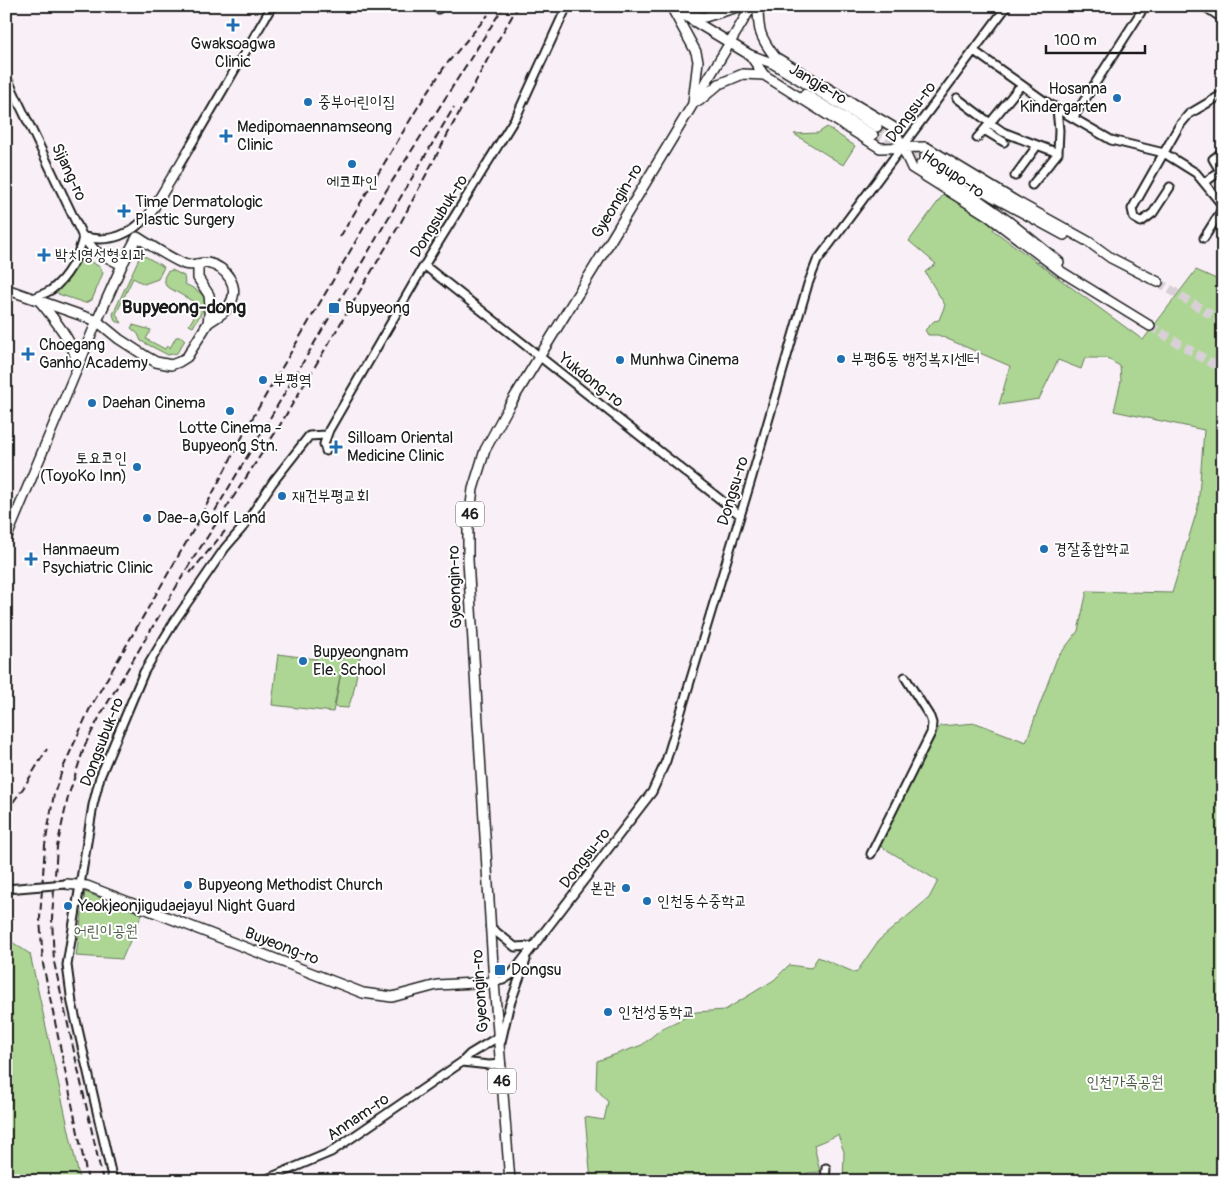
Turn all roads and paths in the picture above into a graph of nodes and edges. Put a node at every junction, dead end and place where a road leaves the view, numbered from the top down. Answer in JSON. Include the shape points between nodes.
{"nodes":[{"id":1,"x":272,"y":6,"type":"edge"},
{"id":2,"x":567,"y":6,"type":"edge"},
{"id":3,"x":741,"y":6,"type":"edge"},
{"id":4,"x":752,"y":6,"type":"edge"},
{"id":5,"x":758,"y":6,"type":"edge"},
{"id":6,"x":1007,"y":6,"type":"edge"},
{"id":7,"x":1204,"y":6,"type":"edge"},
{"id":8,"x":671,"y":7,"type":"edge"},
{"id":9,"x":1141,"y":12,"type":"dead end"},
{"id":10,"x":685,"y":16,"type":"junction"},
{"id":11,"x":1223,"y":19,"type":"edge"},
{"id":12,"x":730,"y":43,"type":"junction"},
{"id":13,"x":974,"y":51,"type":"junction"},
{"id":14,"x":750,"y":55,"type":"junction"},
{"id":15,"x":775,"y":57,"type":"junction"},
{"id":16,"x":764,"y":75,"type":"junction"},
{"id":17,"x":6,"y":76,"type":"edge"},
{"id":18,"x":1021,"y":85,"type":"junction"},
{"id":19,"x":1223,"y":94,"type":"edge"},
{"id":20,"x":957,"y":98,"type":"dead end"},
{"id":21,"x":693,"y":105,"type":"junction"},
{"id":22,"x":1057,"y":109,"type":"junction"},
{"id":23,"x":1073,"y":118,"type":"junction"},
{"id":24,"x":990,"y":123,"type":"junction"},
{"id":25,"x":984,"y":130,"type":"junction"},
{"id":26,"x":875,"y":131,"type":"tunnel mouth"},
{"id":27,"x":977,"y":138,"type":"dead end"},
{"id":28,"x":1004,"y":142,"type":"dead end"},
{"id":29,"x":1037,"y":146,"type":"junction"},
{"id":30,"x":902,"y":147,"type":"junction"},
{"id":31,"x":1058,"y":153,"type":"junction"},
{"id":32,"x":1164,"y":154,"type":"junction"},
{"id":33,"x":1223,"y":155,"type":"edge"},
{"id":34,"x":177,"y":169,"type":"joint"},
{"id":35,"x":1015,"y":176,"type":"dead end"},
{"id":36,"x":1204,"y":183,"type":"junction"},
{"id":37,"x":1032,"y":186,"type":"dead end"},
{"id":38,"x":1170,"y":187,"type":"dead end"},
{"id":39,"x":1223,"y":207,"type":"edge"},
{"id":40,"x":150,"y":214,"type":"junction"},
{"id":41,"x":83,"y":237,"type":"junction"},
{"id":42,"x":137,"y":237,"type":"junction"},
{"id":43,"x":1204,"y":238,"type":"dead end"},
{"id":44,"x":1111,"y":258,"type":"junction"},
{"id":45,"x":198,"y":264,"type":"junction"},
{"id":46,"x":122,"y":265,"type":"junction"},
{"id":47,"x":424,"y":266,"type":"junction"},
{"id":48,"x":1158,"y":282,"type":"tunnel mouth"},
{"id":49,"x":6,"y":289,"type":"edge"},
{"id":50,"x":1092,"y":290,"type":"junction"},
{"id":51,"x":36,"y":299,"type":"junction"},
{"id":52,"x":97,"y":321,"type":"junction"},
{"id":53,"x":208,"y":323,"type":"junction"},
{"id":54,"x":1150,"y":326,"type":"tunnel mouth"},
{"id":55,"x":539,"y":356,"type":"junction"},
{"id":56,"x":76,"y":371,"type":"junction"},
{"id":57,"x":326,"y":436,"type":"junction"},
{"id":58,"x":326,"y":451,"type":"dead end"},
{"id":59,"x":740,"y":516,"type":"junction"},
{"id":60,"x":6,"y":538,"type":"edge"},
{"id":61,"x":905,"y":677,"type":"dead end"},
{"id":62,"x":871,"y":854,"type":"dead end"},
{"id":63,"x":66,"y":884,"type":"joint"},
{"id":64,"x":80,"y":885,"type":"junction"},
{"id":65,"x":6,"y":889,"type":"edge"},
{"id":66,"x":490,"y":926,"type":"junction"},
{"id":67,"x":531,"y":949,"type":"junction"},
{"id":68,"x":494,"y":982,"type":"junction"},
{"id":69,"x":498,"y":1037,"type":"junction"},
{"id":70,"x":499,"y":1048,"type":"junction"},
{"id":71,"x":462,"y":1062,"type":"junction"},
{"id":72,"x":501,"y":1064,"type":"junction"},
{"id":73,"x":826,"y":1168,"type":"dead end"},
{"id":74,"x":113,"y":1181,"type":"edge"},
{"id":75,"x":262,"y":1181,"type":"edge"},
{"id":76,"x":510,"y":1181,"type":"edge"},
{"id":77,"x":825,"y":1181,"type":"edge"}],
"edges":[{"from":1,"to":34,"type":"street"},
{"from":2,"to":47,"type":"street","name":"Dongsubuk-ro","via":[[518,115]]},
{"from":3,"to":10,"type":"main road","via":[[705,17]]},
{"from":4,"to":12,"type":"main road","name":"Gyeongin-ro","number":"46"},
{"from":5,"to":15,"type":"main road","via":[[763,40]]},
{"from":6,"to":13,"type":"street","name":"Dongsu-ro"},
{"from":7,"to":11,"type":"street"},
{"from":8,"to":10,"type":"main road","name":"Jangje-ro"},
{"from":8,"to":21,"type":"main road","via":[[696,52],[698,61]]},
{"from":9,"to":23,"type":"street"},
{"from":10,"to":12,"type":"main road","name":"Jangje-ro"},
{"from":12,"to":14,"type":"main road","name":"Jangje-ro"},
{"from":12,"to":21,"type":"main road","name":"Gyeongin-ro","number":"46"},
{"from":13,"to":18,"type":"street"},
{"from":13,"to":30,"type":"street","name":"Dongsu-ro"},
{"from":14,"to":15,"type":"main road"},
{"from":14,"to":16,"type":"main road"},
{"from":14,"to":26,"type":"main road","name":"Jangje-ro","via":[[766,71]]},
{"from":15,"to":30,"type":"main road","via":[[893,127]]},
{"from":16,"to":21,"type":"main road","via":[[743,74],[719,84]]},
{"from":16,"to":30,"type":"main road","via":[[880,148]]},
{"from":17,"to":41,"type":"street","name":"Sijang-ro"},
{"from":18,"to":22,"type":"street"},
{"from":18,"to":24,"type":"street"},
{"from":19,"to":32,"type":"street","via":[[1189,114]]},
{"from":20,"to":24,"type":"street"},
{"from":21,"to":55,"type":"main road","name":"Gyeongin-ro","number":"46"},
{"from":22,"to":23,"type":"street"},
{"from":22,"to":31,"type":"street"},
{"from":23,"to":32,"type":"street","via":[[1111,140]]},
{"from":24,"to":25,"type":"street"},
{"from":24,"to":29,"type":"street"},
{"from":25,"to":27,"type":"street"},
{"from":25,"to":28,"type":"street"},
{"from":29,"to":31,"type":"street"},
{"from":29,"to":35,"type":"street"},
{"from":30,"to":44,"type":"main road","name":"Hogupo-ro","via":[[926,147]]},
{"from":30,"to":50,"type":"main road","name":"Hogupo-ro","via":[[912,168],[987,215],[1062,272]]},
{"from":30,"to":59,"type":"street","name":"Dongsu-ro","via":[[817,261]]},
{"from":31,"to":37,"type":"street"},
{"from":32,"to":36,"type":"street","via":[[1196,173]]},
{"from":32,"to":38,"type":"street","via":[[1132,209],[1134,218],[1141,222],[1153,213]]},
{"from":33,"to":36,"type":"street","via":[[1222,152],[1213,159],[1220,171]]},
{"from":34,"to":40,"type":"main road"},
{"from":36,"to":39,"type":"street"},
{"from":39,"to":43,"type":"street"},
{"from":40,"to":41,"type":"street","via":[[122,236],[105,239]]},
{"from":40,"to":42,"type":"street"},
{"from":41,"to":46,"type":"main road","name":"Sijang-ro","via":[[95,251]]},
{"from":41,"to":51,"type":"street","via":[[77,256],[55,286]]},
{"from":42,"to":45,"type":"main road","via":[[182,263]]},
{"from":42,"to":46,"type":"main road"},
{"from":44,"to":48,"type":"main road","name":"Hogupo-ro"},
{"from":44,"to":50,"type":"main road","name":"Hogupo-ro","via":[[923,160],[1008,220]]},
{"from":45,"to":53,"type":"main road","via":[[198,278],[210,295]]},
{"from":45,"to":53,"type":"main road","via":[[205,263],[225,271],[232,282],[232,302]]},
{"from":46,"to":52,"type":"main road"},
{"from":47,"to":55,"type":"street","name":"Yukdong-ro"},
{"from":47,"to":57,"type":"street","name":"Dongsubuk-ro"},
{"from":49,"to":51,"type":"main road"},
{"from":50,"to":54,"type":"main road","name":"Hogupo-ro"},
{"from":51,"to":52,"type":"main road"},
{"from":51,"to":56,"type":"main road","via":[[72,347]]},
{"from":52,"to":53,"type":"main road","via":[[147,357],[171,365],[187,357]]},
{"from":52,"to":56,"type":"main road"},
{"from":55,"to":59,"type":"street","name":"Yukdong-ro"},
{"from":55,"to":66,"type":"main road","name":"Gyeongin-ro","number":"46","via":[[485,450],[473,490],[468,528]]},
{"from":56,"to":60,"type":"main road"},
{"from":57,"to":58,"type":"street","name":"Dongsubuk-ro"},
{"from":57,"to":64,"type":"street","name":"Dongsubuk-ro","via":[[310,436],[273,482],[174,622],[144,672],[100,778]]},
{"from":59,"to":67,"type":"street","name":"Dongsu-ro","via":[[666,761],[652,792]]},
{"from":61,"to":62,"type":"street","via":[[930,717],[931,733]]},
{"from":63,"to":64,"type":"main road","name":"Buyeong-ro"},
{"from":63,"to":65,"type":"street","bridge":true},
{"from":64,"to":68,"type":"main road","name":"Buyeong-ro","via":[[363,993],[392,996],[436,985]]},
{"from":64,"to":74,"type":"street","name":"Dongsubuk-ro","via":[[68,971],[72,1002]]},
{"from":66,"to":67,"type":"street","via":[[516,947]]},
{"from":66,"to":68,"type":"main road","name":"Gyeongin-ro","number":"46"},
{"from":67,"to":68,"type":"street","name":"Dongsu-ro","via":[[511,975]]},
{"from":67,"to":70,"type":"street","via":[[509,1007]]},
{"from":68,"to":69,"type":"main road","name":"Gyeongin-ro","number":"46"},
{"from":69,"to":70,"type":"main road","name":"Gyeongin-ro","number":"46"},
{"from":69,"to":71,"type":"street","name":"Annam-ro"},
{"from":70,"to":72,"type":"main road","name":"Gyeongin-ro","number":"46"},
{"from":71,"to":72,"type":"street"},
{"from":71,"to":75,"type":"street","name":"Annam-ro","via":[[331,1152]]},
{"from":72,"to":76,"type":"main road","name":"Gyeongin-ro","number":"46"},
{"from":73,"to":77,"type":"street"}]}
